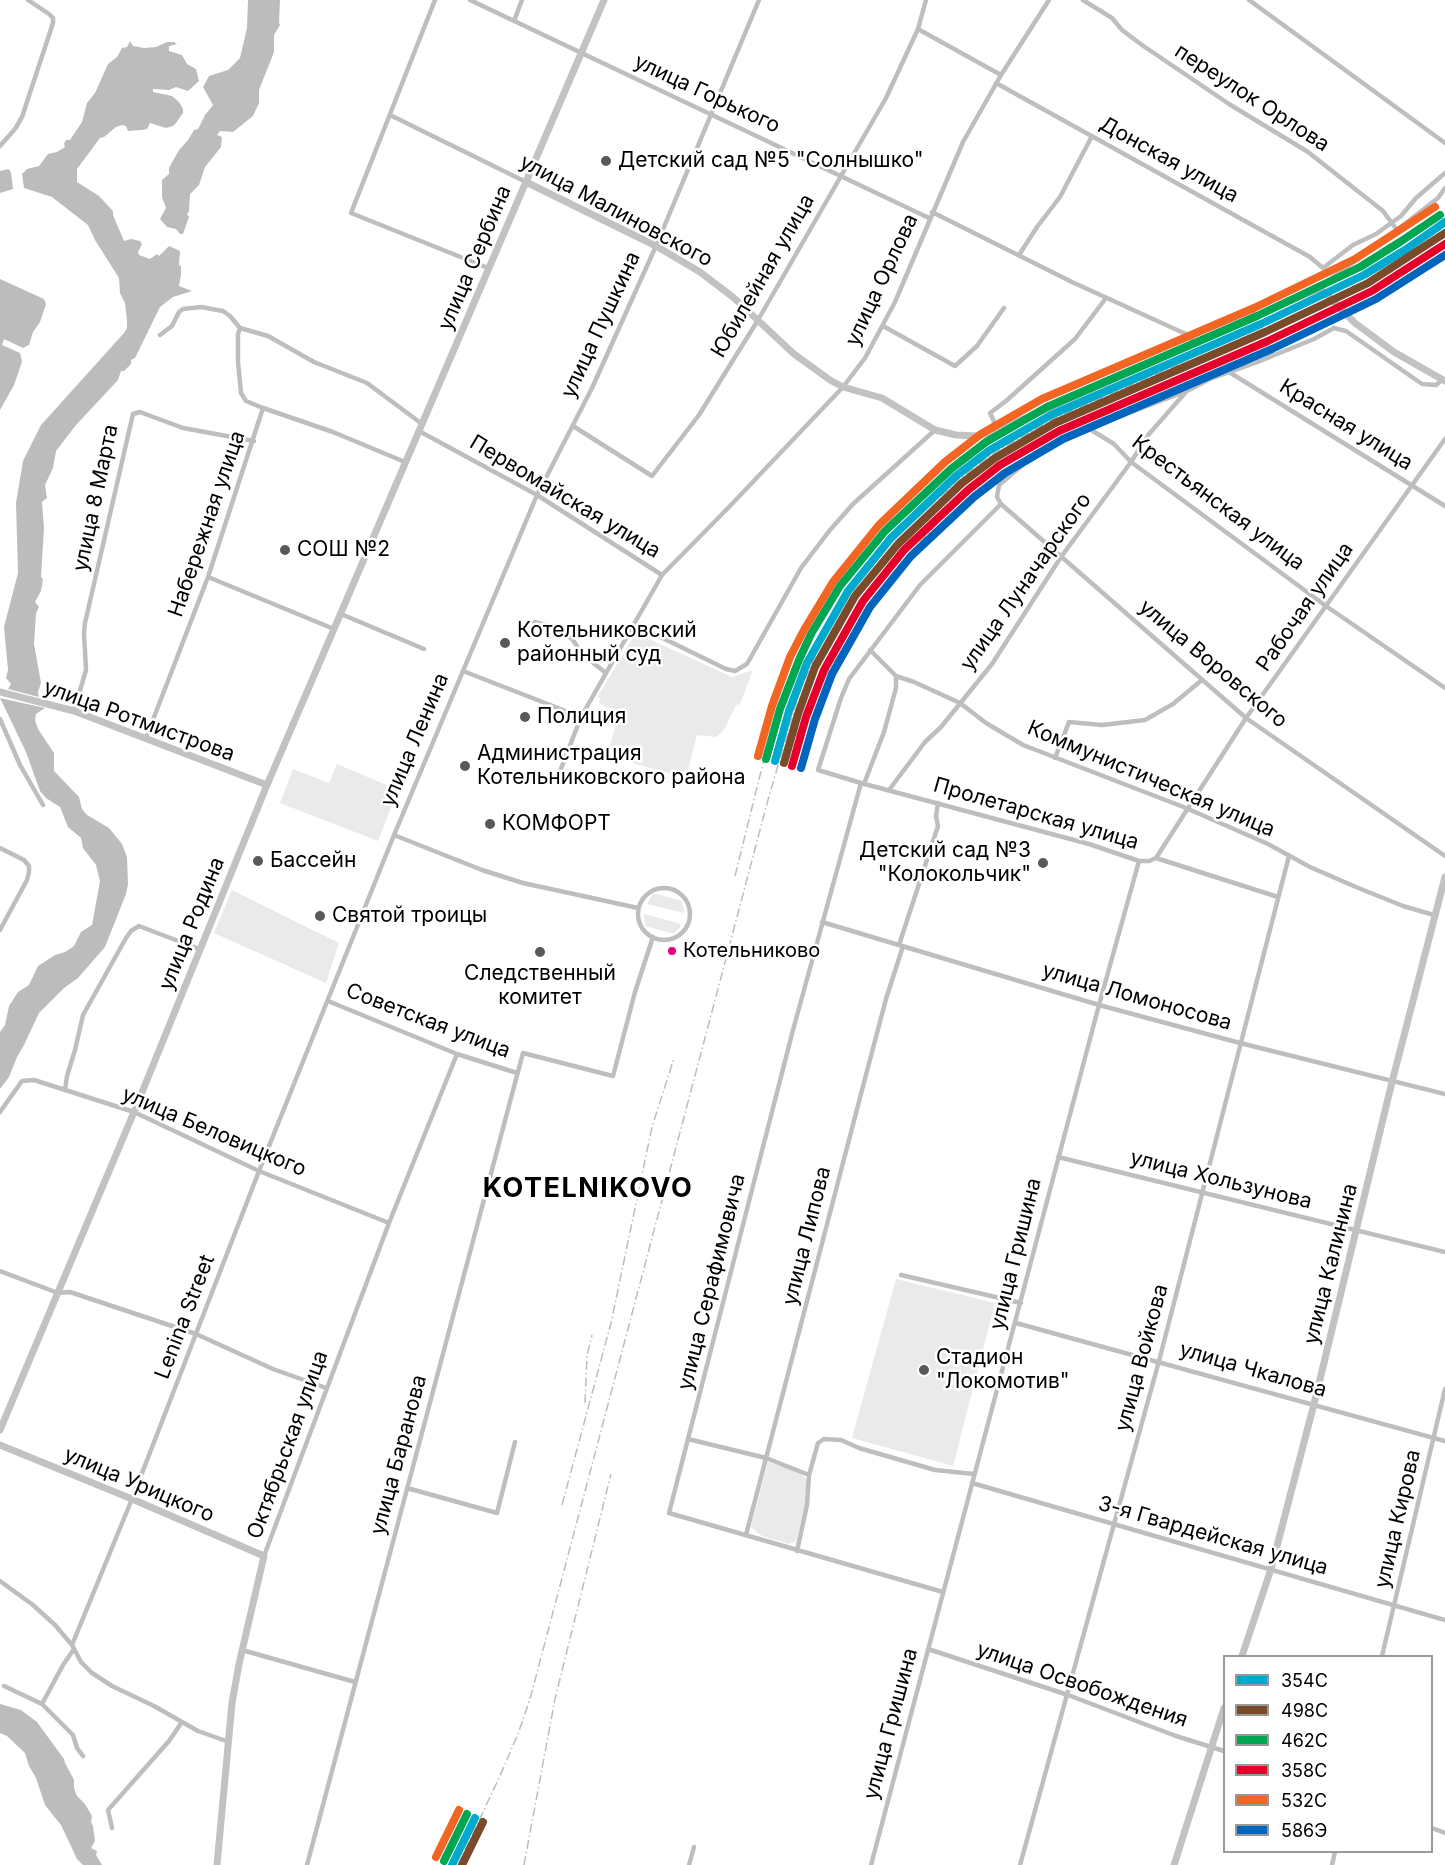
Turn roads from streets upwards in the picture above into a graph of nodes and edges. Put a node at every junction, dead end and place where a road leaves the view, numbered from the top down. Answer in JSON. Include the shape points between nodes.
{"nodes":[{"id":1,"x":28,"y":0,"type":"edge"},
{"id":2,"x":435,"y":0,"type":"edge"},
{"id":3,"x":470,"y":0,"type":"edge"},
{"id":4,"x":522,"y":0,"type":"edge"},
{"id":5,"x":604,"y":0,"type":"edge"},
{"id":6,"x":759,"y":0,"type":"edge"},
{"id":7,"x":920,"y":0,"type":"edge"},
{"id":8,"x":926,"y":0,"type":"edge"},
{"id":9,"x":1048,"y":0,"type":"edge"},
{"id":10,"x":1083,"y":0,"type":"edge"},
{"id":11,"x":1250,"y":0,"type":"edge"},
{"id":12,"x":923,"y":6,"type":"junction"},
{"id":13,"x":514,"y":21,"type":"junction"},
{"id":14,"x":918,"y":29,"type":"junction"},
{"id":15,"x":581,"y":54,"type":"junction"},
{"id":16,"x":1000,"y":75,"type":"junction"},
{"id":17,"x":996,"y":83,"type":"junction"},
{"id":18,"x":712,"y":114,"type":"junction"},
{"id":19,"x":390,"y":115,"type":"junction"},
{"id":20,"x":1092,"y":136,"type":"junction"},
{"id":21,"x":1445,"y":143,"type":"edge"},
{"id":22,"x":0,"y":146,"type":"edge"},
{"id":23,"x":1445,"y":173,"type":"edge"},
{"id":24,"x":841,"y":175,"type":"junction"},
{"id":25,"x":526,"y":182,"type":"junction"},
{"id":26,"x":1445,"y":189,"type":"edge"},
{"id":27,"x":930,"y":215,"type":"junction"},
{"id":28,"x":1392,"y":223,"type":"junction"},
{"id":29,"x":1397,"y":230,"type":"junction"},
{"id":30,"x":656,"y":246,"type":"junction"},
{"id":31,"x":1019,"y":255,"type":"junction"},
{"id":32,"x":488,"y":268,"type":"junction"},
{"id":33,"x":1317,"y":289,"type":"junction"},
{"id":34,"x":1106,"y":298,"type":"junction"},
{"id":35,"x":1004,"y":309,"type":"dead end"},
{"id":36,"x":758,"y":320,"type":"junction"},
{"id":37,"x":883,"y":326,"type":"junction"},
{"id":38,"x":240,"y":328,"type":"junction"},
{"id":39,"x":160,"y":335,"type":"dead end"},
{"id":40,"x":1194,"y":343,"type":"junction"},
{"id":41,"x":1229,"y":372,"type":"junction"},
{"id":42,"x":1444,"y":381,"type":"edge"},
{"id":43,"x":843,"y":387,"type":"junction"},
{"id":44,"x":1187,"y":391,"type":"junction"},
{"id":45,"x":263,"y":408,"type":"junction"},
{"id":46,"x":573,"y":426,"type":"junction"},
{"id":47,"x":420,"y":428,"type":"junction"},
{"id":48,"x":1088,"y":428,"type":"junction"},
{"id":49,"x":935,"y":430,"type":"junction"},
{"id":50,"x":999,"y":430,"type":"junction"},
{"id":51,"x":1445,"y":439,"type":"edge"},
{"id":52,"x":254,"y":441,"type":"junction"},
{"id":53,"x":405,"y":462,"type":"junction"},
{"id":54,"x":1131,"y":462,"type":"junction"},
{"id":55,"x":1411,"y":485,"type":"junction"},
{"id":56,"x":537,"y":495,"type":"junction"},
{"id":57,"x":1001,"y":504,"type":"junction"},
{"id":58,"x":1445,"y":506,"type":"edge"},
{"id":59,"x":1061,"y":556,"type":"junction"},
{"id":60,"x":662,"y":575,"type":"junction"},
{"id":61,"x":208,"y":577,"type":"junction"},
{"id":62,"x":1326,"y":606,"type":"junction"},
{"id":63,"x":341,"y":614,"type":"junction"},
{"id":64,"x":534,"y":622,"type":"dead end"},
{"id":65,"x":634,"y":624,"type":"junction"},
{"id":66,"x":334,"y":629,"type":"junction"},
{"id":67,"x":424,"y":649,"type":"dead end"},
{"id":68,"x":870,"y":650,"type":"junction"},
{"id":69,"x":462,"y":671,"type":"junction"},
{"id":70,"x":606,"y":673,"type":"junction"},
{"id":71,"x":896,"y":676,"type":"junction"},
{"id":72,"x":1202,"y":680,"type":"junction"},
{"id":73,"x":1445,"y":688,"type":"edge"},
{"id":74,"x":0,"y":692,"type":"edge"},
{"id":75,"x":960,"y":703,"type":"junction"},
{"id":76,"x":74,"y":711,"type":"junction"},
{"id":77,"x":581,"y":717,"type":"junction"},
{"id":78,"x":1246,"y":718,"type":"junction"},
{"id":79,"x":0,"y":719,"type":"edge"},
{"id":80,"x":146,"y":738,"type":"junction"},
{"id":81,"x":1055,"y":758,"type":"junction"},
{"id":82,"x":557,"y":779,"type":"dead end"},
{"id":83,"x":862,"y":784,"type":"junction"},
{"id":84,"x":267,"y":785,"type":"junction"},
{"id":85,"x":889,"y":790,"type":"junction"},
{"id":86,"x":938,"y":803,"type":"junction"},
{"id":87,"x":43,"y":805,"type":"dead end"},
{"id":88,"x":1186,"y":808,"type":"junction"},
{"id":89,"x":394,"y":835,"type":"junction"},
{"id":90,"x":0,"y":848,"type":"edge"},
{"id":91,"x":1288,"y":856,"type":"junction"},
{"id":92,"x":1445,"y":856,"type":"edge"},
{"id":93,"x":1156,"y":858,"type":"junction"},
{"id":94,"x":1139,"y":861,"type":"junction"},
{"id":95,"x":1445,"y":877,"type":"edge"},
{"id":96,"x":1278,"y":897,"type":"junction"},
{"id":97,"x":638,"y":908,"type":"junction"},
{"id":98,"x":1434,"y":915,"type":"junction"},
{"id":99,"x":822,"y":922,"type":"junction"},
{"id":100,"x":0,"y":930,"type":"edge"},
{"id":101,"x":653,"y":937,"type":"junction"},
{"id":102,"x":901,"y":946,"type":"junction"},
{"id":103,"x":199,"y":949,"type":"junction"},
{"id":104,"x":328,"y":1000,"type":"junction"},
{"id":105,"x":1099,"y":1005,"type":"junction"},
{"id":106,"x":1240,"y":1043,"type":"junction"},
{"id":107,"x":523,"y":1053,"type":"joint"},
{"id":108,"x":457,"y":1054,"type":"junction"},
{"id":109,"x":517,"y":1073,"type":"junction"},
{"id":110,"x":1392,"y":1082,"type":"junction"},
{"id":111,"x":65,"y":1089,"type":"junction"},
{"id":112,"x":1445,"y":1094,"type":"edge"},
{"id":113,"x":0,"y":1112,"type":"edge"},
{"id":114,"x":134,"y":1112,"type":"junction"},
{"id":115,"x":1058,"y":1157,"type":"junction"},
{"id":116,"x":260,"y":1171,"type":"junction"},
{"id":117,"x":1203,"y":1192,"type":"junction"},
{"id":118,"x":389,"y":1223,"type":"junction"},
{"id":119,"x":1356,"y":1232,"type":"junction"},
{"id":120,"x":1445,"y":1252,"type":"edge"},
{"id":121,"x":0,"y":1271,"type":"edge"},
{"id":122,"x":901,"y":1275,"type":"dead end"},
{"id":123,"x":58,"y":1293,"type":"junction"},
{"id":124,"x":1021,"y":1303,"type":"junction"},
{"id":125,"x":1016,"y":1323,"type":"junction"},
{"id":126,"x":196,"y":1334,"type":"junction"},
{"id":127,"x":1159,"y":1361,"type":"junction"},
{"id":128,"x":326,"y":1388,"type":"junction"},
{"id":129,"x":1445,"y":1389,"type":"edge"},
{"id":130,"x":1314,"y":1404,"type":"junction"},
{"id":131,"x":0,"y":1430,"type":"edge"},
{"id":132,"x":1433,"y":1438,"type":"junction"},
{"id":133,"x":688,"y":1439,"type":"junction"},
{"id":134,"x":1445,"y":1441,"type":"edge"},
{"id":135,"x":516,"y":1442,"type":"dead end"},
{"id":136,"x":0,"y":1445,"type":"edge"},
{"id":137,"x":766,"y":1458,"type":"junction"},
{"id":138,"x":809,"y":1474,"type":"junction"},
{"id":139,"x":974,"y":1474,"type":"junction"},
{"id":140,"x":972,"y":1483,"type":"junction"},
{"id":141,"x":408,"y":1488,"type":"junction"},
{"id":142,"x":132,"y":1498,"type":"junction"},
{"id":143,"x":1115,"y":1525,"type":"junction"},
{"id":144,"x":746,"y":1535,"type":"junction"},
{"id":145,"x":797,"y":1551,"type":"junction"},
{"id":146,"x":264,"y":1556,"type":"junction"},
{"id":147,"x":1271,"y":1569,"type":"junction"},
{"id":148,"x":0,"y":1581,"type":"edge"},
{"id":149,"x":943,"y":1592,"type":"junction"},
{"id":150,"x":1395,"y":1606,"type":"junction"},
{"id":151,"x":1445,"y":1620,"type":"edge"},
{"id":152,"x":73,"y":1647,"type":"junction"},
{"id":153,"x":928,"y":1649,"type":"junction"},
{"id":154,"x":242,"y":1650,"type":"junction"},
{"id":155,"x":1242,"y":1655,"type":"edge"},
{"id":156,"x":1382,"y":1655,"type":"edge"},
{"id":157,"x":355,"y":1682,"type":"junction"},
{"id":158,"x":4,"y":1686,"type":"dead end"},
{"id":159,"x":1068,"y":1695,"type":"junction"},
{"id":160,"x":42,"y":1704,"type":"junction"},
{"id":161,"x":1223,"y":1711,"type":"edge"},
{"id":162,"x":182,"y":1722,"type":"junction"},
{"id":163,"x":229,"y":1742,"type":"junction"},
{"id":164,"x":1211,"y":1747,"type":"junction"},
{"id":165,"x":1223,"y":1751,"type":"edge"},
{"id":166,"x":83,"y":1756,"type":"dead end"},
{"id":167,"x":112,"y":1828,"type":"dead end"},
{"id":168,"x":694,"y":1847,"type":"dead end"},
{"id":169,"x":217,"y":1865,"type":"edge"},
{"id":170,"x":307,"y":1865,"type":"edge"},
{"id":171,"x":689,"y":1865,"type":"edge"},
{"id":172,"x":871,"y":1865,"type":"edge"},
{"id":173,"x":1020,"y":1865,"type":"edge"},
{"id":174,"x":1174,"y":1865,"type":"edge"}],
"edges":[{"from":1,"to":22,"type":"street","via":[[49,14],[53,23],[22,117]]},
{"from":2,"to":19,"type":"street"},
{"from":3,"to":13,"type":"street","name":"улица Горького"},
{"from":4,"to":13,"type":"street"},
{"from":5,"to":15,"type":"street","name":"улица Сербина"},
{"from":6,"to":18,"type":"street","name":"улица Пушкина"},
{"from":7,"to":12,"type":"street"},
{"from":8,"to":12,"type":"street","name":"Юбилейная улица"},
{"from":9,"to":16,"type":"street","name":"улица Орлова"},
{"from":10,"to":28,"type":"street","name":"переулок Орлова","via":[[1219,98],[1308,152],[1383,211]]},
{"from":11,"to":21,"type":"street"},
{"from":12,"to":14,"type":"street","name":"Юбилейная улица"},
{"from":13,"to":15,"type":"street","name":"улица Горького"},
{"from":14,"to":16,"type":"street"},
{"from":14,"to":24,"type":"street","name":"Юбилейная улица","via":[[886,98]]},
{"from":15,"to":18,"type":"street","name":"улица Горького"},
{"from":15,"to":25,"type":"street","name":"улица Сербина"},
{"from":16,"to":17,"type":"street","name":"улица Орлова"},
{"from":17,"to":20,"type":"street","name":"Донская улица"},
{"from":17,"to":27,"type":"street","name":"улица Орлова","via":[[963,142]]},
{"from":18,"to":24,"type":"street","name":"улица Горького"},
{"from":18,"to":30,"type":"street","name":"улица Пушкина"},
{"from":19,"to":25,"type":"street","name":"улица Малиновского"},
{"from":19,"to":32,"type":"street","via":[[351,213]]},
{"from":20,"to":28,"type":"street","name":"Донская улица","via":[[1310,257],[1323,268]]},
{"from":20,"to":31,"type":"street","via":[[1060,197]]},
{"from":23,"to":28,"type":"street"},
{"from":24,"to":27,"type":"street","name":"улица Горького"},
{"from":24,"to":36,"type":"street","name":"Юбилейная улица"},
{"from":25,"to":30,"type":"street","name":"улица Малиновского"},
{"from":25,"to":32,"type":"street","name":"улица Сербина"},
{"from":26,"to":29,"type":"street"},
{"from":27,"to":31,"type":"street","name":"улица Горького"},
{"from":27,"to":37,"type":"street","name":"улица Орлова"},
{"from":28,"to":29,"type":"street","name":"переулок Орлова"},
{"from":29,"to":33,"type":"street"},
{"from":30,"to":36,"type":"street","name":"улица Малиновского","via":[[714,281]]},
{"from":30,"to":46,"type":"street","name":"улица Пушкина"},
{"from":31,"to":34,"type":"street","name":"улица Горького"},
{"from":32,"to":47,"type":"street","name":"улица Сербина"},
{"from":33,"to":40,"type":"street","name":"улица Малиновского"},
{"from":33,"to":42,"type":"street","via":[[1394,352]]},
{"from":34,"to":40,"type":"street","name":"улица Горького","via":[[1188,335]]},
{"from":34,"to":50,"type":"street","via":[[1075,339],[990,412]]},
{"from":35,"to":37,"type":"street","via":[[955,366]]},
{"from":36,"to":43,"type":"street","name":"улица Малиновского","via":[[794,354]]},
{"from":36,"to":46,"type":"street","name":"Юбилейная улица","via":[[699,415],[652,476]]},
{"from":37,"to":43,"type":"street","name":"улица Орлова"},
{"from":38,"to":39,"type":"street","via":[[223,311],[191,307],[179,312]]},
{"from":38,"to":45,"type":"street","name":"Набережная улица","via":[[238,362],[242,393],[246,400]]},
{"from":38,"to":47,"type":"street","name":"Первомайская улица","via":[[268,336],[314,362],[367,383]]},
{"from":40,"to":50,"type":"street","name":"улица Малиновского"},
{"from":41,"to":42,"type":"street","via":[[1334,328],[1346,332],[1422,384]]},
{"from":41,"to":44,"type":"street"},
{"from":41,"to":55,"type":"street","name":"Красная улица"},
{"from":43,"to":49,"type":"street","name":"улица Малиновского","via":[[882,398]]},
{"from":43,"to":60,"type":"street","name":"улица Орлова"},
{"from":44,"to":48,"type":"street"},
{"from":44,"to":54,"type":"street","name":"улица Луначарского","via":[[1149,434]]},
{"from":45,"to":52,"type":"street","name":"Набережная улица"},
{"from":45,"to":53,"type":"street"},
{"from":46,"to":56,"type":"street","name":"улица Пушкина"},
{"from":47,"to":53,"type":"street","name":"улица Родина"},
{"from":47,"to":56,"type":"street","name":"Первомайская улица"},
{"from":48,"to":54,"type":"street","name":"Крестьянская улица","via":[[1114,444]]},
{"from":48,"to":57,"type":"street","via":[[1039,451],[1005,479],[999,485],[997,497]]},
{"from":49,"to":50,"type":"street","name":"улица Малиновского","via":[[977,436]]},
{"from":49,"to":65,"type":"street","via":[[830,530],[801,568],[747,664],[735,671],[726,669]]},
{"from":51,"to":55,"type":"street","name":"Рабочая улица"},
{"from":52,"to":61,"type":"street","name":"Набережная улица"},
{"from":52,"to":76,"type":"street","name":"улица 8 Марта","via":[[183,428],[140,412],[133,414],[85,623],[86,670]]},
{"from":53,"to":63,"type":"street","name":"улица Родина"},
{"from":54,"to":59,"type":"street","name":"улица Луначарского"},
{"from":54,"to":62,"type":"street","name":"Крестьянская улица"},
{"from":55,"to":58,"type":"street","name":"Красная улица"},
{"from":55,"to":62,"type":"street","name":"Рабочая улица"},
{"from":56,"to":60,"type":"street","name":"Первомайская улица"},
{"from":56,"to":69,"type":"street","name":"улица Ленина"},
{"from":57,"to":59,"type":"street","name":"улица Воровского"},
{"from":57,"to":68,"type":"street","via":[[920,585]]},
{"from":59,"to":72,"type":"street","name":"улица Воровского"},
{"from":59,"to":75,"type":"street","name":"улица Луначарского","via":[[992,664]]},
{"from":60,"to":65,"type":"street","name":"улица Орлова"},
{"from":61,"to":66,"type":"street"},
{"from":61,"to":80,"type":"street","name":"Набережная улица"},
{"from":62,"to":73,"type":"street","name":"Крестьянская улица"},
{"from":62,"to":78,"type":"street","name":"Рабочая улица"},
{"from":63,"to":66,"type":"street","name":"улица Родина"},
{"from":63,"to":67,"type":"street"},
{"from":64,"to":70,"type":"street","via":[[566,634],[582,654]]},
{"from":65,"to":70,"type":"street"},
{"from":66,"to":84,"type":"street","name":"улица Родина"},
{"from":68,"to":71,"type":"street","name":"Коммунистическая улица"},
{"from":68,"to":83,"type":"street","name":"Пролетарская улица","via":[[846,684],[818,770]]},
{"from":69,"to":77,"type":"street"},
{"from":69,"to":89,"type":"street","name":"улица Ленина"},
{"from":70,"to":77,"type":"street"},
{"from":71,"to":75,"type":"street","name":"Коммунистическая улица"},
{"from":71,"to":83,"type":"street","name":"улица Серафимовича","via":[[884,732]]},
{"from":72,"to":78,"type":"street","name":"улица Воровского"},
{"from":72,"to":81,"type":"street","via":[[1145,720],[1069,722]]},
{"from":74,"to":76,"type":"street","name":"улица Ротмистрова"},
{"from":75,"to":81,"type":"street","name":"Коммунистическая улица","via":[[1010,738]]},
{"from":75,"to":85,"type":"street","name":"улица Луначарского"},
{"from":76,"to":80,"type":"street","name":"улица Ротмистрова"},
{"from":77,"to":82,"type":"street"},
{"from":78,"to":88,"type":"street","name":"Рабочая улица"},
{"from":78,"to":92,"type":"street","name":"улица Воровского"},
{"from":79,"to":87,"type":"street"},
{"from":80,"to":84,"type":"street","name":"улица Ротмистрова"},
{"from":81,"to":88,"type":"street","name":"Коммунистическая улица"},
{"from":83,"to":85,"type":"street","name":"Пролетарская улица"},
{"from":83,"to":99,"type":"street","name":"улица Серафимовича"},
{"from":84,"to":103,"type":"street","name":"улица Родина"},
{"from":85,"to":86,"type":"street","name":"Пролетарская улица"},
{"from":86,"to":94,"type":"street","name":"Пролетарская улица"},
{"from":86,"to":102,"type":"street","name":"улица Липова","via":[[938,826]]},
{"from":88,"to":91,"type":"street","name":"Коммунистическая улица"},
{"from":88,"to":93,"type":"street","name":"Рабочая улица"},
{"from":89,"to":97,"type":"street","via":[[523,884]]},
{"from":89,"to":104,"type":"street","name":"улица Ленина"},
{"from":90,"to":100,"type":"street","via":[[29,866],[27,880]]},
{"from":91,"to":96,"type":"street","name":"улица Войкова"},
{"from":91,"to":98,"type":"street","name":"Коммунистическая улица","via":[[1388,901]]},
{"from":93,"to":94,"type":"street","name":"Пролетарская улица"},
{"from":93,"to":96,"type":"street","name":"Пролетарская улица"},
{"from":94,"to":105,"type":"street","name":"улица Гришина"},
{"from":95,"to":98,"type":"street","name":"улица Калинина"},
{"from":96,"to":106,"type":"street","name":"улица Войкова"},
{"from":97,"to":101,"type":"street","via":[[640,923]]},
{"from":97,"to":101,"type":"street","via":[[649,892],[660,888],[672,889],[687,900],[690,918],[681,933],[665,940]]},
{"from":98,"to":110,"type":"street","name":"улица Калинина"},
{"from":99,"to":102,"type":"street","name":"улица Ломоносова"},
{"from":99,"to":133,"type":"street","name":"улица Серафимовича"},
{"from":101,"to":107,"type":"street","name":"Советская улица","via":[[613,1077]]},
{"from":102,"to":105,"type":"street","name":"улица Ломоносова"},
{"from":102,"to":137,"type":"street","name":"улица Липова"},
{"from":103,"to":111,"type":"street","via":[[139,926],[131,931],[83,1015]]},
{"from":103,"to":114,"type":"street","name":"улица Родина"},
{"from":104,"to":108,"type":"street","name":"Советская улица"},
{"from":104,"to":116,"type":"street","name":"Lenina Street"},
{"from":105,"to":106,"type":"street","name":"улица Ломоносова"},
{"from":105,"to":115,"type":"street","name":"улица Гришина"},
{"from":106,"to":110,"type":"street","name":"улица Ломоносова"},
{"from":106,"to":117,"type":"street","name":"улица Войкова"},
{"from":107,"to":109,"type":"street","name":"улица Баранова"},
{"from":108,"to":109,"type":"street","name":"Советская улица"},
{"from":108,"to":118,"type":"street","name":"Октябрьская улица"},
{"from":109,"to":141,"type":"street","name":"улица Баранова"},
{"from":110,"to":112,"type":"street","name":"улица Ломоносова"},
{"from":110,"to":119,"type":"street","name":"улица Калинина"},
{"from":111,"to":113,"type":"street","name":"улица Беловицкого","via":[[34,1080],[22,1081]]},
{"from":111,"to":114,"type":"street","name":"улица Беловицкого"},
{"from":114,"to":116,"type":"street","name":"улица Беловицкого"},
{"from":114,"to":123,"type":"street","name":"улица Родина"},
{"from":115,"to":117,"type":"street","name":"улица Хользунова"},
{"from":115,"to":124,"type":"street","name":"улица Гришина"},
{"from":116,"to":118,"type":"street","name":"улица Беловицкого"},
{"from":116,"to":126,"type":"street","name":"Lenina Street"},
{"from":117,"to":119,"type":"street","name":"улица Хользунова"},
{"from":117,"to":127,"type":"street","name":"улица Войкова"},
{"from":118,"to":128,"type":"street","name":"Октябрьская улица"},
{"from":119,"to":120,"type":"street","name":"улица Хользунова"},
{"from":119,"to":130,"type":"street","name":"улица Калинина"},
{"from":121,"to":123,"type":"street"},
{"from":122,"to":124,"type":"street"},
{"from":123,"to":126,"type":"street","via":[[70,1292]]},
{"from":123,"to":131,"type":"street","name":"улица Родина"},
{"from":124,"to":125,"type":"street","name":"улица Гришина"},
{"from":125,"to":127,"type":"street","name":"улица Чкалова"},
{"from":125,"to":139,"type":"street","name":"улица Гришина"},
{"from":126,"to":128,"type":"street"},
{"from":126,"to":142,"type":"street","name":"Lenina Street"},
{"from":127,"to":130,"type":"street","name":"улица Чкалова"},
{"from":127,"to":143,"type":"street","name":"улица Войкова"},
{"from":128,"to":146,"type":"street","name":"Октябрьская улица"},
{"from":129,"to":132,"type":"street","name":"улица Кирова"},
{"from":130,"to":132,"type":"street","name":"улица Чкалова"},
{"from":130,"to":147,"type":"street","name":"улица Калинина"},
{"from":132,"to":134,"type":"street","name":"улица Чкалова"},
{"from":132,"to":150,"type":"street","name":"улица Кирова"},
{"from":133,"to":137,"type":"street"},
{"from":133,"to":144,"type":"street","name":"улица Серафимовича","via":[[669,1513]]},
{"from":135,"to":141,"type":"street","via":[[497,1513]]},
{"from":136,"to":142,"type":"street","name":"улица Урицкого"},
{"from":137,"to":138,"type":"street"},
{"from":137,"to":144,"type":"street","name":"улица Липова"},
{"from":138,"to":139,"type":"street","via":[[818,1443],[833,1438],[935,1470]]},
{"from":138,"to":145,"type":"street"},
{"from":139,"to":140,"type":"street","name":"улица Гришина"},
{"from":140,"to":143,"type":"street","name":"3-я Гвардейская улица"},
{"from":140,"to":149,"type":"street","name":"улица Гришина"},
{"from":141,"to":157,"type":"street","name":"улица Баранова"},
{"from":142,"to":146,"type":"street","name":"улица Урицкого"},
{"from":142,"to":152,"type":"street","name":"Lenina Street"},
{"from":143,"to":147,"type":"street","name":"3-я Гвардейская улица"},
{"from":143,"to":159,"type":"street","name":"улица Войкова"},
{"from":144,"to":145,"type":"street","name":"улица Серафимовича"},
{"from":145,"to":149,"type":"street","name":"улица Серафимовича"},
{"from":146,"to":154,"type":"street","name":"Октябрьская улица"},
{"from":147,"to":150,"type":"street","name":"3-я Гвардейская улица"},
{"from":147,"to":155,"type":"street","name":"улица Калинина"},
{"from":148,"to":152,"type":"street","via":[[33,1605]]},
{"from":149,"to":153,"type":"street","name":"улица Гришина"},
{"from":150,"to":151,"type":"street","name":"3-я Гвардейская улица"},
{"from":150,"to":156,"type":"street","name":"улица Кирова"},
{"from":152,"to":160,"type":"street","name":"Lenina Street"},
{"from":152,"to":162,"type":"street","via":[[92,1673]]},
{"from":153,"to":159,"type":"street","name":"улица Освобождения"},
{"from":153,"to":172,"type":"street","name":"улица Гришина"},
{"from":154,"to":157,"type":"street"},
{"from":154,"to":163,"type":"street","name":"Октябрьская улица"},
{"from":157,"to":170,"type":"street","name":"улица Баранова"},
{"from":158,"to":160,"type":"street"},
{"from":159,"to":164,"type":"street","name":"улица Освобождения"},
{"from":159,"to":173,"type":"street","name":"улица Войкова"},
{"from":160,"to":166,"type":"street","via":[[73,1735]]},
{"from":161,"to":164,"type":"street"},
{"from":162,"to":163,"type":"street"},
{"from":162,"to":167,"type":"street","via":[[108,1810]]},
{"from":163,"to":169,"type":"street","name":"Октябрьская улица"},
{"from":164,"to":165,"type":"street","name":"улица Освобождения"},
{"from":164,"to":174,"type":"street"},
{"from":168,"to":171,"type":"street"}]}
